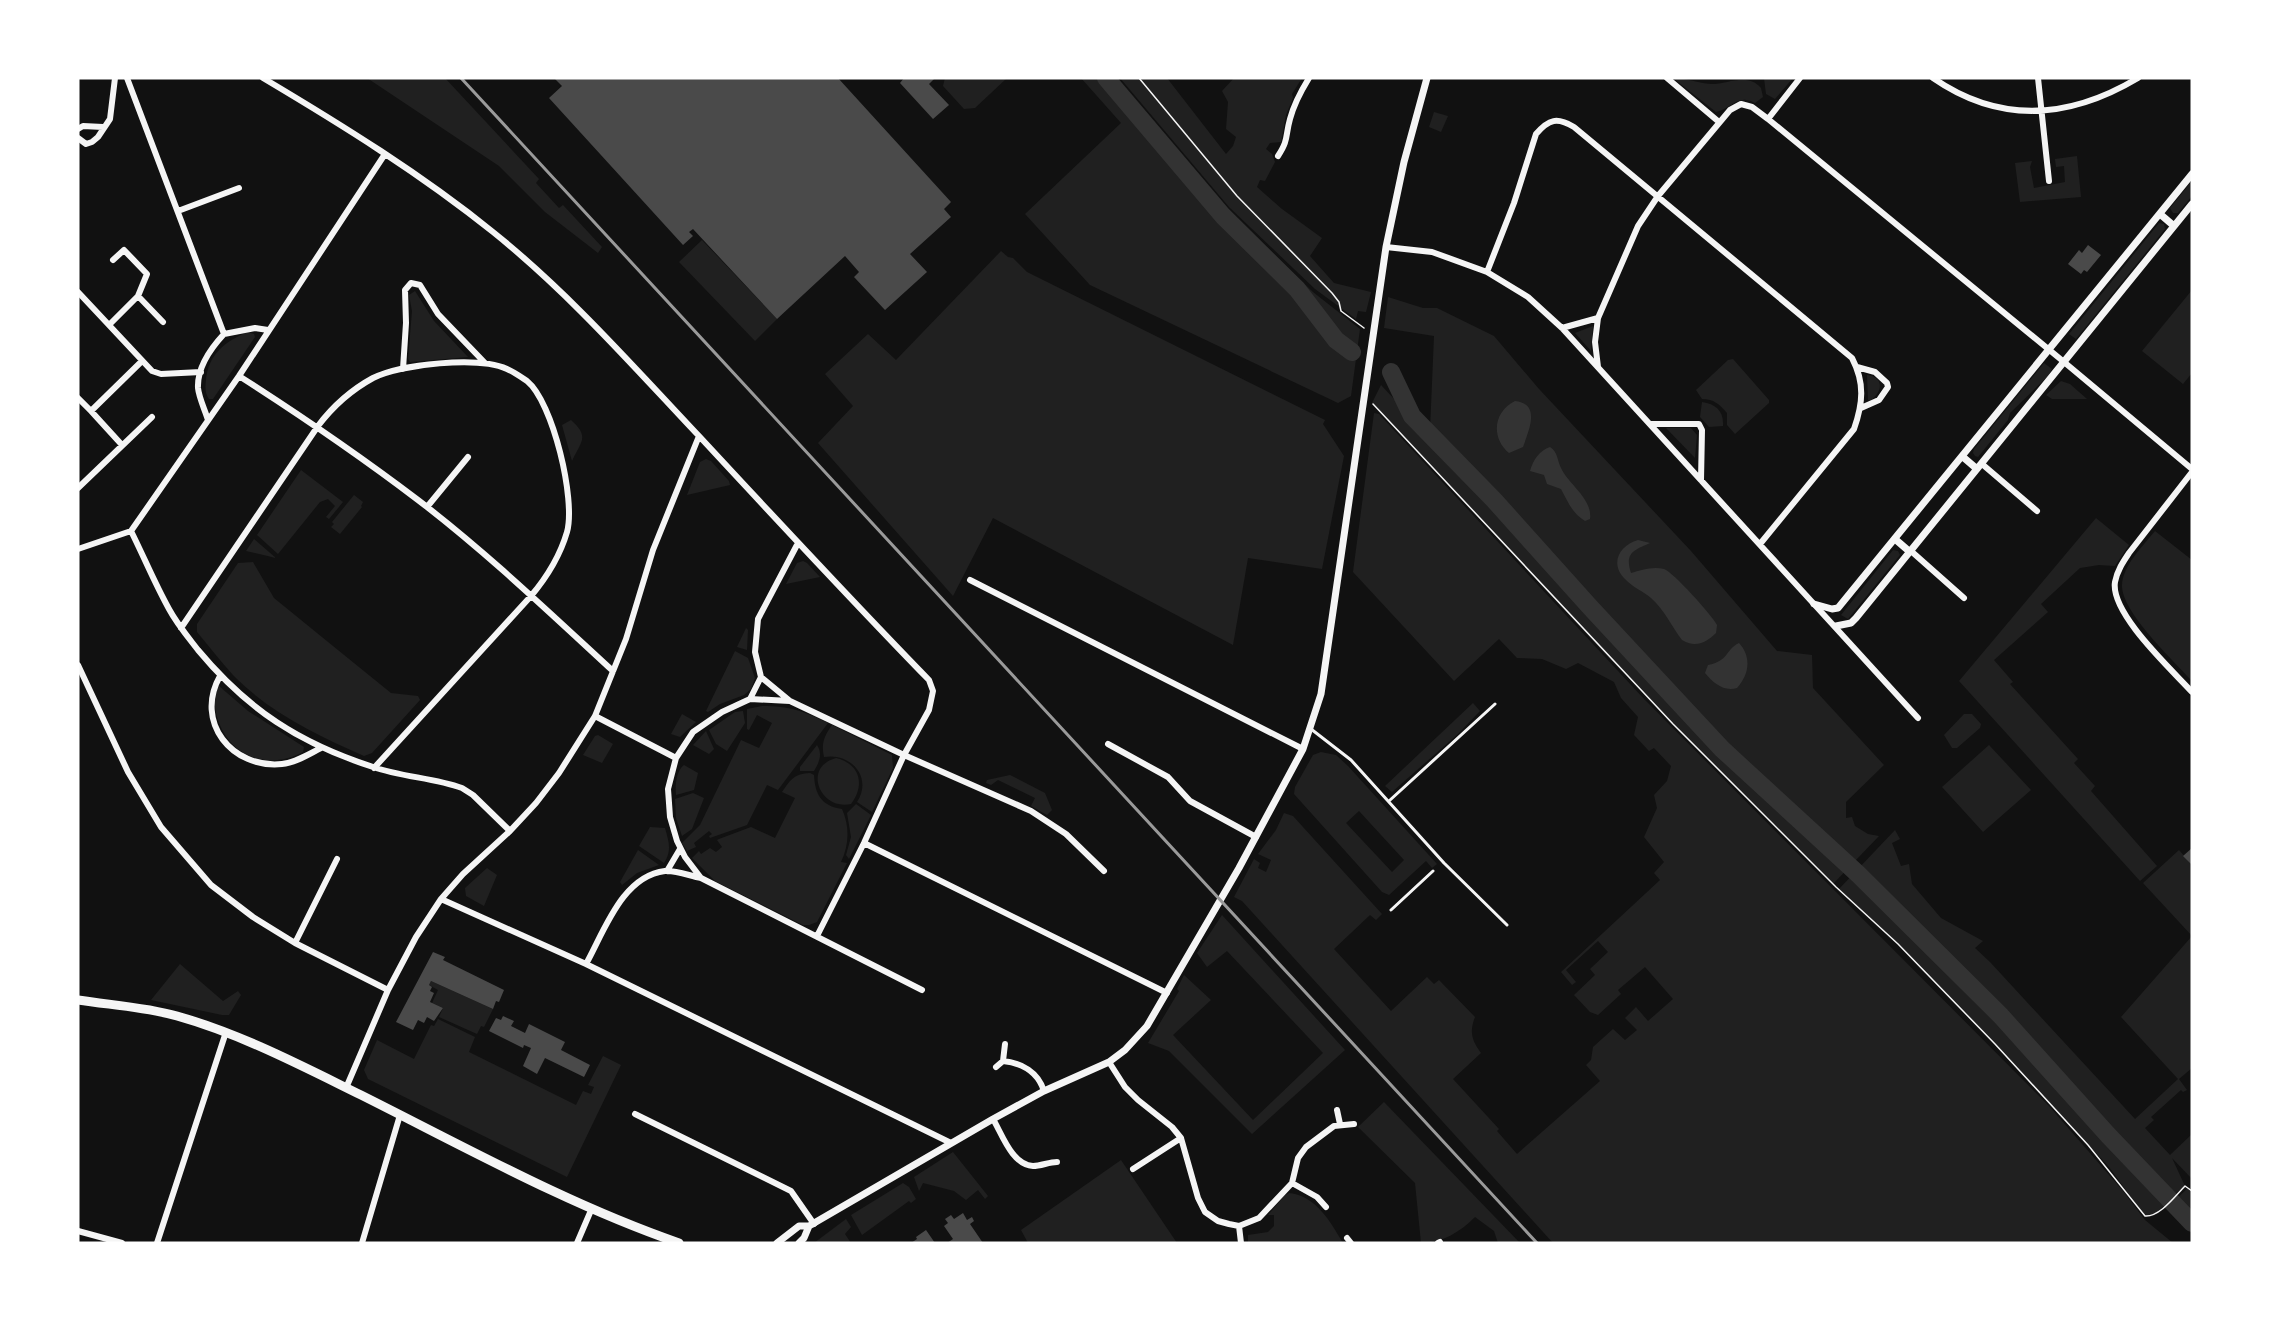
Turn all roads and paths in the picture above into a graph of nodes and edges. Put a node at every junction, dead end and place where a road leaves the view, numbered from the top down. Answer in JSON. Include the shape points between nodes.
{"nodes":[{"id":1,"x":115,"y":78,"type":"edge"},
{"id":2,"x":127,"y":78,"type":"edge"},
{"id":3,"x":263,"y":78,"type":"edge"},
{"id":4,"x":1139,"y":78,"type":"edge"},
{"id":5,"x":1308,"y":78,"type":"edge"},
{"id":6,"x":1426,"y":78,"type":"edge"},
{"id":7,"x":1666,"y":78,"type":"edge"},
{"id":8,"x":1800,"y":78,"type":"edge"},
{"id":9,"x":1933,"y":78,"type":"edge"},
{"id":10,"x":2038,"y":78,"type":"edge"},
{"id":11,"x":2138,"y":78,"type":"edge"},
{"id":12,"x":2042,"y":111,"type":"junction"},
{"id":13,"x":1768,"y":119,"type":"junction"},
{"id":14,"x":1719,"y":122,"type":"junction"},
{"id":15,"x":103,"y":127,"type":"junction"},
{"id":16,"x":78,"y":129,"type":"edge"},
{"id":17,"x":78,"y":138,"type":"edge"},
{"id":18,"x":385,"y":154,"type":"junction"},
{"id":19,"x":1278,"y":156,"type":"dead end"},
{"id":20,"x":2192,"y":174,"type":"edge"},
{"id":21,"x":2049,"y":181,"type":"dead end"},
{"id":22,"x":239,"y":188,"type":"dead end"},
{"id":23,"x":1658,"y":196,"type":"junction"},
{"id":24,"x":2192,"y":204,"type":"edge"},
{"id":25,"x":178,"y":211,"type":"junction"},
{"id":26,"x":2160,"y":214,"type":"junction"},
{"id":27,"x":2174,"y":226,"type":"junction"},
{"id":28,"x":1386,"y":247,"type":"junction"},
{"id":29,"x":113,"y":260,"type":"dead end"},
{"id":30,"x":1487,"y":272,"type":"junction"},
{"id":31,"x":78,"y":292,"type":"edge"},
{"id":32,"x":138,"y":296,"type":"junction"},
{"id":33,"x":1598,"y":318,"type":"junction"},
{"id":34,"x":163,"y":322,"type":"dead end"},
{"id":35,"x":109,"y":324,"type":"junction"},
{"id":36,"x":1562,"y":328,"type":"junction"},
{"id":37,"x":268,"y":330,"type":"junction"},
{"id":38,"x":224,"y":334,"type":"junction"},
{"id":39,"x":1374,"y":334,"type":"junction"},
{"id":40,"x":2049,"y":350,"type":"junction"},
{"id":41,"x":142,"y":361,"type":"junction"},
{"id":42,"x":2064,"y":362,"type":"junction"},
{"id":43,"x":485,"y":363,"type":"junction"},
{"id":44,"x":1598,"y":367,"type":"junction"},
{"id":45,"x":1857,"y":367,"type":"junction"},
{"id":46,"x":403,"y":369,"type":"junction"},
{"id":47,"x":201,"y":372,"type":"junction"},
{"id":48,"x":239,"y":375,"type":"junction"},
{"id":49,"x":78,"y":398,"type":"edge"},
{"id":50,"x":1372,"y":403,"type":"dead end"},
{"id":51,"x":1861,"y":408,"type":"junction"},
{"id":52,"x":91,"y":411,"type":"junction"},
{"id":53,"x":152,"y":417,"type":"dead end"},
{"id":54,"x":208,"y":420,"type":"junction"},
{"id":55,"x":1650,"y":424,"type":"junction"},
{"id":56,"x":318,"y":426,"type":"junction"},
{"id":57,"x":699,"y":436,"type":"junction"},
{"id":58,"x":122,"y":445,"type":"junction"},
{"id":59,"x":468,"y":457,"type":"dead end"},
{"id":60,"x":1963,"y":457,"type":"junction"},
{"id":61,"x":1980,"y":466,"type":"junction"},
{"id":62,"x":2192,"y":471,"type":"edge"},
{"id":63,"x":1701,"y":481,"type":"junction"},
{"id":64,"x":78,"y":488,"type":"edge"},
{"id":65,"x":427,"y":507,"type":"junction"},
{"id":66,"x":2037,"y":511,"type":"dead end"},
{"id":67,"x":131,"y":531,"type":"junction"},
{"id":68,"x":1895,"y":539,"type":"junction"},
{"id":69,"x":798,"y":543,"type":"junction"},
{"id":70,"x":1760,"y":544,"type":"junction"},
{"id":71,"x":78,"y":549,"type":"edge"},
{"id":72,"x":1911,"y":552,"type":"junction"},
{"id":73,"x":970,"y":579,"type":"dead end"},
{"id":74,"x":531,"y":596,"type":"junction"},
{"id":75,"x":1964,"y":598,"type":"dead end"},
{"id":76,"x":1814,"y":604,"type":"junction"},
{"id":77,"x":1836,"y":626,"type":"junction"},
{"id":78,"x":181,"y":628,"type":"junction"},
{"id":79,"x":78,"y":665,"type":"edge"},
{"id":80,"x":613,"y":671,"type":"junction"},
{"id":81,"x":220,"y":676,"type":"junction"},
{"id":82,"x":761,"y":677,"type":"junction"},
{"id":83,"x":2192,"y":692,"type":"edge"},
{"id":84,"x":750,"y":699,"type":"junction"},
{"id":85,"x":790,"y":701,"type":"junction"},
{"id":86,"x":1495,"y":704,"type":"dead end"},
{"id":87,"x":595,"y":716,"type":"junction"},
{"id":88,"x":1918,"y":718,"type":"dead end"},
{"id":89,"x":1311,"y":729,"type":"junction"},
{"id":90,"x":1107,"y":744,"type":"dead end"},
{"id":91,"x":321,"y":748,"type":"junction"},
{"id":92,"x":1303,"y":749,"type":"junction"},
{"id":93,"x":904,"y":755,"type":"junction"},
{"id":94,"x":676,"y":758,"type":"junction"},
{"id":95,"x":374,"y":768,"type":"junction"},
{"id":96,"x":1389,"y":801,"type":"junction"},
{"id":97,"x":510,"y":831,"type":"junction"},
{"id":98,"x":1256,"y":837,"type":"junction"},
{"id":99,"x":864,"y":843,"type":"junction"},
{"id":100,"x":681,"y":849,"type":"junction"},
{"id":101,"x":337,"y":859,"type":"dead end"},
{"id":102,"x":667,"y":871,"type":"junction"},
{"id":103,"x":1104,"y":871,"type":"dead end"},
{"id":104,"x":1433,"y":871,"type":"dead end"},
{"id":105,"x":701,"y":878,"type":"junction"},
{"id":106,"x":441,"y":899,"type":"junction"},
{"id":107,"x":1391,"y":910,"type":"dead end"},
{"id":108,"x":1506,"y":925,"type":"dead end"},
{"id":109,"x":817,"y":936,"type":"junction"},
{"id":110,"x":295,"y":943,"type":"junction"},
{"id":111,"x":586,"y":964,"type":"junction"},
{"id":112,"x":388,"y":990,"type":"junction"},
{"id":113,"x":922,"y":990,"type":"dead end"},
{"id":114,"x":1167,"y":993,"type":"junction"},
{"id":115,"x":78,"y":1000,"type":"edge"},
{"id":116,"x":226,"y":1032,"type":"junction"},
{"id":117,"x":1005,"y":1044,"type":"dead end"},
{"id":118,"x":1003,"y":1061,"type":"junction"},
{"id":119,"x":1109,"y":1062,"type":"junction"},
{"id":120,"x":996,"y":1067,"type":"dead end"},
{"id":121,"x":346,"y":1088,"type":"junction"},
{"id":122,"x":1044,"y":1091,"type":"junction"},
{"id":123,"x":1337,"y":1110,"type":"dead end"},
{"id":124,"x":635,"y":1114,"type":"dead end"},
{"id":125,"x":400,"y":1115,"type":"junction"},
{"id":126,"x":993,"y":1119,"type":"junction"},
{"id":127,"x":1340,"y":1124,"type":"junction"},
{"id":128,"x":1354,"y":1124,"type":"dead end"},
{"id":129,"x":1181,"y":1138,"type":"junction"},
{"id":130,"x":951,"y":1143,"type":"junction"},
{"id":131,"x":1057,"y":1162,"type":"dead end"},
{"id":132,"x":1133,"y":1169,"type":"dead end"},
{"id":133,"x":1292,"y":1183,"type":"junction"},
{"id":134,"x":2192,"y":1191,"type":"edge"},
{"id":135,"x":1326,"y":1207,"type":"dead end"},
{"id":136,"x":592,"y":1208,"type":"junction"},
{"id":137,"x":812,"y":1225,"type":"junction"},
{"id":138,"x":1239,"y":1226,"type":"junction"},
{"id":139,"x":78,"y":1230,"type":"edge"},
{"id":140,"x":802,"y":1241,"type":"edge"},
{"id":141,"x":122,"y":1243,"type":"edge"},
{"id":142,"x":157,"y":1243,"type":"edge"},
{"id":143,"x":362,"y":1243,"type":"edge"},
{"id":144,"x":577,"y":1243,"type":"edge"},
{"id":145,"x":679,"y":1243,"type":"edge"},
{"id":146,"x":777,"y":1243,"type":"edge"},
{"id":147,"x":1241,"y":1243,"type":"edge"}],
"edges":[{"from":1,"to":15,"type":"street","via":[[110,119]]},
{"from":2,"to":25,"type":"street"},
{"from":3,"to":18,"type":"street"},
{"from":4,"to":39,"type":"path","via":[[1237,196],[1332,293],[1341,311]]},
{"from":5,"to":19,"type":"street","via":[[1290,120],[1286,144]]},
{"from":6,"to":28,"type":"street"},
{"from":7,"to":14,"type":"street"},
{"from":8,"to":13,"type":"street"},
{"from":9,"to":12,"type":"street","via":[[1956,92],[1987,103]]},
{"from":10,"to":12,"type":"street"},
{"from":11,"to":12,"type":"street","via":[[2087,104]]},
{"from":12,"to":21,"type":"street"},
{"from":13,"to":14,"type":"street","via":[[1741,104]]},
{"from":13,"to":40,"type":"street"},
{"from":14,"to":23,"type":"street"},
{"from":15,"to":16,"type":"street"},
{"from":15,"to":17,"type":"street","via":[[92,142],[86,144]]},
{"from":18,"to":37,"type":"street"},
{"from":18,"to":57,"type":"street","via":[[494,232],[550,282],[599,328]]},
{"from":20,"to":26,"type":"street"},
{"from":22,"to":25,"type":"street"},
{"from":23,"to":30,"type":"street","via":[[1574,127],[1564,121],[1552,121],[1536,134]]},
{"from":23,"to":33,"type":"street","via":[[1638,226]]},
{"from":23,"to":45,"type":"street","via":[[1852,358]]},
{"from":24,"to":27,"type":"street"},
{"from":25,"to":38,"type":"street"},
{"from":26,"to":27,"type":"street"},
{"from":26,"to":40,"type":"street"},
{"from":27,"to":42,"type":"street"},
{"from":28,"to":30,"type":"street","via":[[1432,252]]},
{"from":28,"to":39,"type":"street"},
{"from":29,"to":32,"type":"street","via":[[124,250],[147,274]]},
{"from":30,"to":36,"type":"street","via":[[1528,297]]},
{"from":31,"to":35,"type":"street"},
{"from":32,"to":34,"type":"street"},
{"from":32,"to":35,"type":"street"},
{"from":33,"to":36,"type":"street"},
{"from":33,"to":44,"type":"street"},
{"from":35,"to":41,"type":"street"},
{"from":36,"to":44,"type":"street"},
{"from":37,"to":38,"type":"street","via":[[255,328]]},
{"from":37,"to":48,"type":"street"},
{"from":38,"to":47,"type":"street","via":[[207,356]]},
{"from":39,"to":89,"type":"street","via":[[1328,655]]},
{"from":40,"to":42,"type":"street"},
{"from":40,"to":60,"type":"street"},
{"from":41,"to":47,"type":"street","via":[[161,374]]},
{"from":41,"to":52,"type":"street"},
{"from":42,"to":61,"type":"street"},
{"from":42,"to":62,"type":"street"},
{"from":43,"to":46,"type":"street","via":[[442,363]]},
{"from":43,"to":46,"type":"street","via":[[438,314],[420,285],[411,283],[405,290]]},
{"from":43,"to":74,"type":"street","via":[[507,369],[529,383],[543,404],[563,464],[568,492],[567,531],[547,576]]},
{"from":44,"to":55,"type":"street"},
{"from":45,"to":51,"type":"street","via":[[1863,389]]},
{"from":45,"to":51,"type":"street","via":[[1875,372],[1888,387],[1879,400]]},
{"from":46,"to":56,"type":"street","via":[[374,378],[348,394]]},
{"from":47,"to":54,"type":"street","via":[[198,388]]},
{"from":48,"to":54,"type":"street"},
{"from":48,"to":56,"type":"street"},
{"from":49,"to":52,"type":"street"},
{"from":50,"to":134,"type":"path","via":[[1657,708],[1995,1044],[2088,1145],[2145,1216],[2156,1214],[2186,1186]]},
{"from":51,"to":70,"type":"street","via":[[1854,429]]},
{"from":52,"to":58,"type":"street"},
{"from":53,"to":58,"type":"street"},
{"from":54,"to":67,"type":"street"},
{"from":55,"to":63,"type":"street"},
{"from":55,"to":63,"type":"street","via":[[1699,424]]},
{"from":56,"to":65,"type":"street"},
{"from":56,"to":78,"type":"street"},
{"from":57,"to":69,"type":"street"},
{"from":57,"to":80,"type":"street","via":[[653,550]]},
{"from":58,"to":64,"type":"street"},
{"from":59,"to":65,"type":"street"},
{"from":60,"to":61,"type":"street"},
{"from":60,"to":68,"type":"street"},
{"from":61,"to":66,"type":"street"},
{"from":61,"to":72,"type":"street"},
{"from":62,"to":83,"type":"street","via":[[2129,553],[2115,584],[2118,604],[2129,622]]},
{"from":63,"to":70,"type":"street"},
{"from":65,"to":74,"type":"street"},
{"from":67,"to":71,"type":"street"},
{"from":67,"to":78,"type":"street"},
{"from":68,"to":72,"type":"street"},
{"from":68,"to":76,"type":"street","via":[[1838,608]]},
{"from":69,"to":82,"type":"street","via":[[758,619],[755,652]]},
{"from":69,"to":93,"type":"street","via":[[929,680],[933,691],[929,710]]},
{"from":70,"to":76,"type":"street"},
{"from":72,"to":75,"type":"street"},
{"from":72,"to":77,"type":"street","via":[[1851,623]]},
{"from":73,"to":92,"type":"street"},
{"from":74,"to":80,"type":"street"},
{"from":74,"to":95,"type":"street"},
{"from":76,"to":77,"type":"street"},
{"from":77,"to":88,"type":"street"},
{"from":78,"to":81,"type":"street"},
{"from":79,"to":110,"type":"street","via":[[128,772],[162,827],[211,885]]},
{"from":80,"to":87,"type":"street"},
{"from":81,"to":91,"type":"street","via":[[279,726]]},
{"from":81,"to":91,"type":"street","via":[[211,700],[213,719],[221,738],[232,750],[249,760],[284,764]]},
{"from":82,"to":84,"type":"street"},
{"from":82,"to":85,"type":"street"},
{"from":84,"to":85,"type":"street"},
{"from":84,"to":94,"type":"street","via":[[693,732]]},
{"from":85,"to":93,"type":"street"},
{"from":86,"to":96,"type":"lane"},
{"from":87,"to":94,"type":"street"},
{"from":87,"to":97,"type":"street","via":[[559,773]]},
{"from":89,"to":92,"type":"street"},
{"from":89,"to":96,"type":"lane","via":[[1351,760]]},
{"from":90,"to":98,"type":"street","via":[[1168,777],[1190,801]]},
{"from":91,"to":95,"type":"street"},
{"from":92,"to":98,"type":"street"},
{"from":93,"to":99,"type":"street"},
{"from":93,"to":103,"type":"street","via":[[1031,811],[1066,834]]},
{"from":94,"to":100,"type":"street","via":[[669,808]]},
{"from":95,"to":97,"type":"street","via":[[462,788]]},
{"from":96,"to":108,"type":"lane"},
{"from":97,"to":106,"type":"street"},
{"from":98,"to":114,"type":"street"},
{"from":99,"to":109,"type":"street"},
{"from":99,"to":114,"type":"street"},
{"from":100,"to":102,"type":"street"},
{"from":100,"to":105,"type":"street"},
{"from":101,"to":110,"type":"street"},
{"from":102,"to":105,"type":"street"},
{"from":102,"to":111,"type":"street","via":[[655,873],[631,888]]},
{"from":104,"to":107,"type":"lane"},
{"from":105,"to":109,"type":"street"},
{"from":106,"to":111,"type":"street"},
{"from":106,"to":112,"type":"street"},
{"from":109,"to":113,"type":"street"},
{"from":110,"to":112,"type":"street"},
{"from":111,"to":130,"type":"street"},
{"from":112,"to":121,"type":"street"},
{"from":114,"to":119,"type":"street","via":[[1147,1026]]},
{"from":115,"to":116,"type":"main road","via":[[175,1016]]},
{"from":116,"to":121,"type":"main road"},
{"from":116,"to":142,"type":"street"},
{"from":117,"to":118,"type":"street"},
{"from":118,"to":120,"type":"street"},
{"from":118,"to":122,"type":"street","via":[[1028,1068]]},
{"from":119,"to":122,"type":"street"},
{"from":119,"to":129,"type":"street","via":[[1125,1087]]},
{"from":121,"to":125,"type":"main road"},
{"from":122,"to":126,"type":"street"},
{"from":123,"to":127,"type":"street"},
{"from":124,"to":137,"type":"street","via":[[791,1191]]},
{"from":125,"to":136,"type":"main road"},
{"from":125,"to":143,"type":"street"},
{"from":126,"to":130,"type":"street"},
{"from":126,"to":131,"type":"street","via":[[1022,1162],[1034,1166]]},
{"from":127,"to":128,"type":"street"},
{"from":127,"to":133,"type":"street","via":[[1306,1147],[1298,1158]]},
{"from":129,"to":132,"type":"street"},
{"from":129,"to":138,"type":"street","via":[[1198,1198],[1206,1212],[1218,1221]]},
{"from":130,"to":137,"type":"street"},
{"from":133,"to":135,"type":"street"},
{"from":133,"to":138,"type":"street","via":[[1259,1218]]},
{"from":136,"to":144,"type":"street"},
{"from":136,"to":145,"type":"main road"},
{"from":137,"to":140,"type":"street"},
{"from":137,"to":146,"type":"street","via":[[799,1226]]},
{"from":138,"to":147,"type":"street"},
{"from":139,"to":141,"type":"street"}]}
